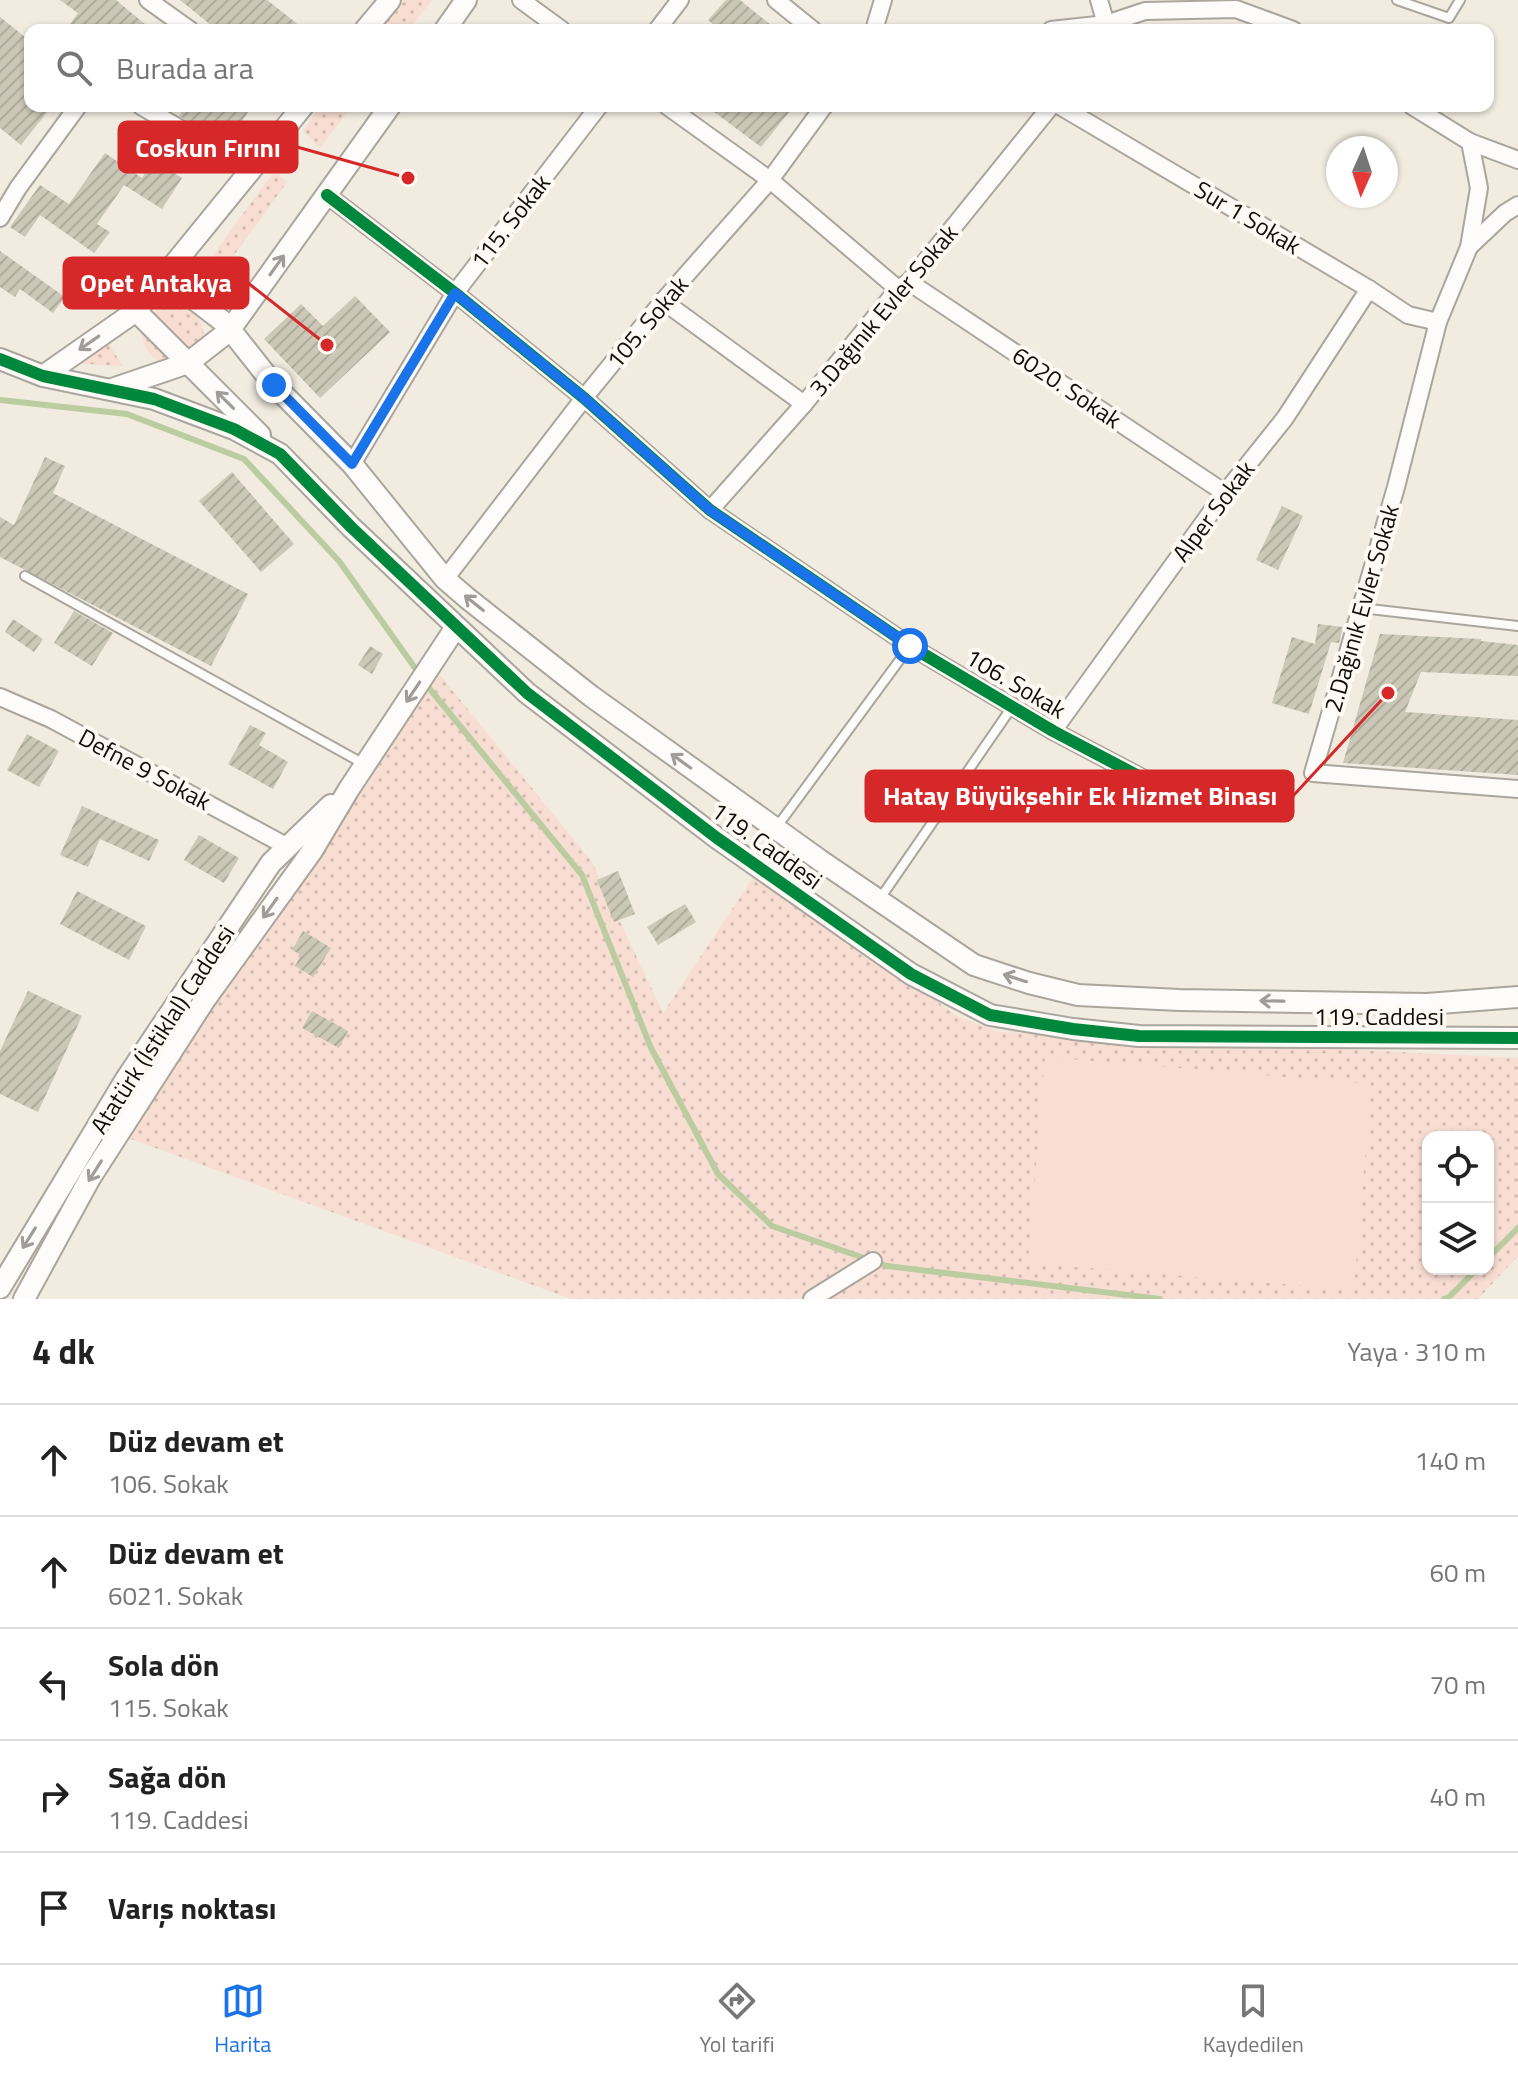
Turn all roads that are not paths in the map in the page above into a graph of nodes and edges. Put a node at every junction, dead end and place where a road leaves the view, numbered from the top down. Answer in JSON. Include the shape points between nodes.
{"nodes":[{"id":1,"x":148,"y":0,"type":"edge"},
{"id":2,"x":390,"y":0,"type":"edge"},
{"id":3,"x":466,"y":0,"type":"edge"},
{"id":4,"x":521,"y":0,"type":"edge"},
{"id":5,"x":680,"y":0,"type":"edge"},
{"id":6,"x":776,"y":0,"type":"edge"},
{"id":7,"x":883,"y":0,"type":"edge"},
{"id":8,"x":1099,"y":0,"type":"edge"},
{"id":9,"x":1397,"y":0,"type":"edge"},
{"id":10,"x":1460,"y":0,"type":"edge"},
{"id":11,"x":1238,"y":5,"type":"edge"},
{"id":12,"x":182,"y":24,"type":"edge"},
{"id":13,"x":370,"y":24,"type":"edge"},
{"id":14,"x":449,"y":24,"type":"edge"},
{"id":15,"x":554,"y":24,"type":"edge"},
{"id":16,"x":662,"y":24,"type":"edge"},
{"id":17,"x":806,"y":24,"type":"edge"},
{"id":18,"x":876,"y":24,"type":"edge"},
{"id":19,"x":1103,"y":24,"type":"edge"},
{"id":20,"x":1112,"y":24,"type":"edge"},
{"id":21,"x":1280,"y":24,"type":"edge"},
{"id":22,"x":74,"y":112,"type":"edge"},
{"id":23,"x":151,"y":112,"type":"edge"},
{"id":24,"x":295,"y":112,"type":"edge"},
{"id":25,"x":386,"y":112,"type":"edge"},
{"id":26,"x":594,"y":112,"type":"edge"},
{"id":27,"x":675,"y":112,"type":"edge"},
{"id":28,"x":820,"y":112,"type":"edge"},
{"id":29,"x":1046,"y":112,"type":"edge"},
{"id":30,"x":1070,"y":112,"type":"edge"},
{"id":31,"x":1422,"y":112,"type":"edge"},
{"id":32,"x":1470,"y":142,"type":"junction"},
{"id":33,"x":1518,"y":160,"type":"edge"},
{"id":34,"x":251,"y":170,"type":"junction"},
{"id":35,"x":770,"y":180,"type":"junction"},
{"id":36,"x":327,"y":195,"type":"junction"},
{"id":37,"x":1518,"y":205,"type":"edge"},
{"id":38,"x":0,"y":218,"type":"edge"},
{"id":39,"x":1469,"y":247,"type":"junction"},
{"id":40,"x":164,"y":276,"type":"junction"},
{"id":41,"x":903,"y":285,"type":"junction"},
{"id":42,"x":1369,"y":289,"type":"junction"},
{"id":43,"x":455,"y":293,"type":"junction"},
{"id":44,"x":663,"y":301,"type":"junction"},
{"id":45,"x":136,"y":311,"type":"junction"},
{"id":46,"x":1438,"y":322,"type":"junction"},
{"id":47,"x":229,"y":331,"type":"junction"},
{"id":48,"x":0,"y":359,"type":"edge"},
{"id":49,"x":188,"y":363,"type":"junction"},
{"id":50,"x":43,"y":376,"type":"junction"},
{"id":51,"x":109,"y":390,"type":"junction"},
{"id":52,"x":584,"y":398,"type":"junction"},
{"id":53,"x":804,"y":404,"type":"junction"},
{"id":54,"x":280,"y":454,"type":"junction"},
{"id":55,"x":352,"y":464,"type":"junction"},
{"id":56,"x":1225,"y":493,"type":"junction"},
{"id":57,"x":710,"y":510,"type":"junction"},
{"id":58,"x":25,"y":576,"type":"dead end"},
{"id":59,"x":445,"y":579,"type":"junction"},
{"id":60,"x":1361,"y":608,"type":"junction"},
{"id":61,"x":1518,"y":626,"type":"edge"},
{"id":62,"x":456,"y":627,"type":"junction"},
{"id":63,"x":910,"y":646,"type":"junction"},
{"id":64,"x":0,"y":697,"type":"edge"},
{"id":65,"x":1012,"y":707,"type":"junction"},
{"id":66,"x":1053,"y":731,"type":"junction"},
{"id":67,"x":365,"y":765,"type":"junction"},
{"id":68,"x":349,"y":789,"type":"junction"},
{"id":69,"x":1518,"y":789,"type":"edge"},
{"id":70,"x":1167,"y":791,"type":"dead end"},
{"id":71,"x":775,"y":828,"type":"junction"},
{"id":72,"x":288,"y":847,"type":"junction"},
{"id":73,"x":879,"y":901,"type":"junction"},
{"id":74,"x":1518,"y":997,"type":"edge"},
{"id":75,"x":1518,"y":1038,"type":"edge"},
{"id":76,"x":873,"y":1261,"type":"dead end"},
{"id":77,"x":0,"y":1288,"type":"edge"},
{"id":78,"x":24,"y":1299,"type":"edge"},
{"id":79,"x":812,"y":1299,"type":"edge"}],
"edges":[{"from":1,"to":12,"type":"street"},
{"from":2,"to":13,"type":"street"},
{"from":3,"to":14,"type":"street"},
{"from":4,"to":15,"type":"street"},
{"from":5,"to":16,"type":"street"},
{"from":6,"to":17,"type":"street"},
{"from":7,"to":18,"type":"street"},
{"from":8,"to":19,"type":"street"},
{"from":9,"to":10,"type":"lane","via":[[1449,18]]},
{"from":11,"to":20,"type":"street","via":[[1145,11]]},
{"from":11,"to":21,"type":"street"},
{"from":22,"to":38,"type":"street"},
{"from":23,"to":34,"type":"street"},
{"from":24,"to":34,"type":"street"},
{"from":25,"to":36,"type":"street"},
{"from":26,"to":43,"type":"street","name":"115. Sokak"},
{"from":27,"to":35,"type":"street","name":"6020. Sokak"},
{"from":28,"to":35,"type":"street","name":"105. Sokak"},
{"from":29,"to":41,"type":"street","name":"3.Dağınık Evler Sokak"},
{"from":30,"to":42,"type":"street","name":"Sur 1 Sokak"},
{"from":31,"to":32,"type":"street"},
{"from":32,"to":33,"type":"street"},
{"from":32,"to":39,"type":"street","name":"2.Dağınık Evler Sokak","via":[[1479,188]]},
{"from":34,"to":40,"type":"street"},
{"from":35,"to":41,"type":"street","name":"6020. Sokak"},
{"from":35,"to":44,"type":"street","name":"105. Sokak"},
{"from":36,"to":43,"type":"street","name":"106. Sokak"},
{"from":47,"to":36,"type":"street","one_way":true},
{"from":37,"to":39,"type":"street","name":"2.Dağınık Evler Sokak"},
{"from":39,"to":46,"type":"street","name":"2.Dağınık Evler Sokak"},
{"from":40,"to":45,"type":"street"},
{"from":40,"to":47,"type":"street","name":"119. Caddesi"},
{"from":41,"to":53,"type":"street","name":"3.Dağınık Evler Sokak"},
{"from":41,"to":56,"type":"street","name":"6020. Sokak"},
{"from":42,"to":46,"type":"street","name":"Sur 1 Sokak","via":[[1408,315]]},
{"from":42,"to":56,"type":"street","name":"Alper Sokak","via":[[1285,418]]},
{"from":43,"to":52,"type":"street","name":"106. Sokak"},
{"from":43,"to":55,"type":"street","name":"115. Sokak"},
{"from":44,"to":52,"type":"street","name":"105. Sokak"},
{"from":44,"to":53,"type":"street"},
{"from":45,"to":49,"type":"street","name":"119. Caddesi"},
{"from":45,"to":50,"type":"street","one_way":true},
{"from":46,"to":60,"type":"street","name":"2.Dağınık Evler Sokak"},
{"from":47,"to":49,"type":"street"},
{"from":47,"to":55,"type":"street","name":"119. Caddesi"},
{"from":48,"to":50,"type":"street","name":"119. Caddesi"},
{"from":49,"to":51,"type":"street"},
{"from":54,"to":49,"type":"street","name":"119. Caddesi","one_way":true},
{"from":50,"to":51,"type":"street","name":"119. Caddesi"},
{"from":51,"to":54,"type":"street","name":"119. Caddesi","via":[[181,409]]},
{"from":52,"to":57,"type":"street","name":"106. Sokak"},
{"from":52,"to":59,"type":"street","name":"105. Sokak"},
{"from":53,"to":57,"type":"street","name":"3.Dağınık Evler Sokak"},
{"from":54,"to":62,"type":"street","name":"119. Caddesi"},
{"from":55,"to":59,"type":"street","name":"119. Caddesi"},
{"from":56,"to":66,"type":"street","name":"Alper Sokak"},
{"from":57,"to":63,"type":"street","name":"106. Sokak"},
{"from":58,"to":67,"type":"lane"},
{"from":71,"to":59,"type":"street","name":"119. Caddesi","one_way":true,"via":[[591,696]]},
{"from":60,"to":61,"type":"lane"},
{"from":60,"to":69,"type":"street","name":"2.Dağınık Evler Sokak","via":[[1313,773]]},
{"from":62,"to":67,"type":"street","name":"Atatürk (İstiklal) Caddesi","one_way":true},
{"from":62,"to":75,"type":"street","name":"119. Caddesi","via":[[527,693],[717,838],[911,974],[990,1015],[1163,1037]]},
{"from":63,"to":65,"type":"street","name":"106. Sokak"},
{"from":63,"to":71,"type":"lane"},
{"from":64,"to":72,"type":"street","name":"Defne 9 Sokak","via":[[51,719]]},
{"from":65,"to":66,"type":"street","name":"106. Sokak"},
{"from":65,"to":73,"type":"lane"},
{"from":66,"to":70,"type":"street","name":"106. Sokak"},
{"from":67,"to":68,"type":"street","name":"Atatürk (İstiklal) Caddesi"},
{"from":68,"to":72,"type":"street","name":"Atatürk (İstiklal) Caddesi"},
{"from":68,"to":78,"type":"street","name":"Atatürk (İstiklal) Caddesi","one_way":true,"via":[[98,1165]]},
{"from":71,"to":73,"type":"street","name":"119. Caddesi"},
{"from":72,"to":77,"type":"street","name":"Atatürk (İstiklal) Caddesi","one_way":true,"via":[[271,863],[126,1079]]},
{"from":74,"to":73,"type":"street","name":"119. Caddesi","one_way":true,"via":[[1427,1004],[1078,995],[974,965]]},
{"from":76,"to":79,"type":"street"}]}
